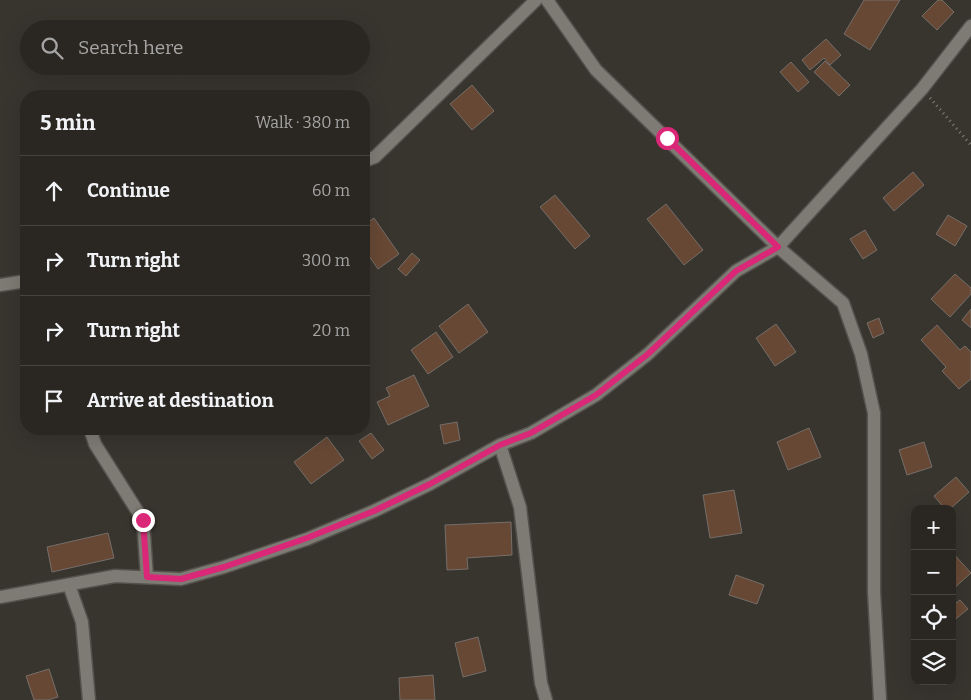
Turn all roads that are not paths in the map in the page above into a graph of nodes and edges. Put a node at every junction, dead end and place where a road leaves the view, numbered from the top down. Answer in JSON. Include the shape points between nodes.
{"nodes":[{"id":1,"x":536,"y":0,"type":"edge"},
{"id":2,"x":547,"y":0,"type":"edge"},
{"id":3,"x":971,"y":26,"type":"edge"},
{"id":4,"x":370,"y":159,"type":"edge"},
{"id":5,"x":778,"y":247,"type":"junction"},
{"id":6,"x":20,"y":282,"type":"edge"},
{"id":7,"x":0,"y":285,"type":"edge"},
{"id":8,"x":92,"y":435,"type":"edge"},
{"id":9,"x":500,"y":445,"type":"junction"},
{"id":10,"x":147,"y":577,"type":"junction"},
{"id":11,"x":69,"y":585,"type":"junction"},
{"id":12,"x":0,"y":597,"type":"edge"},
{"id":13,"x":89,"y":700,"type":"edge"},
{"id":14,"x":546,"y":700,"type":"edge"},
{"id":15,"x":880,"y":700,"type":"edge"}],
"edges":[{"from":1,"to":4,"type":"street"},
{"from":2,"to":5,"type":"street","via":[[596,70]]},
{"from":3,"to":5,"type":"street","via":[[922,89]]},
{"from":5,"to":9,"type":"street","via":[[736,271],[648,354],[596,395],[531,433]]},
{"from":5,"to":15,"type":"street","via":[[843,303],[861,354],[874,413],[874,592]]},
{"from":6,"to":7,"type":"street"},
{"from":8,"to":10,"type":"street","via":[[143,520]]},
{"from":9,"to":10,"type":"street","via":[[374,511],[307,538],[181,579]]},
{"from":9,"to":14,"type":"street","via":[[520,507],[541,683]]},
{"from":10,"to":11,"type":"street","via":[[115,576]]},
{"from":11,"to":12,"type":"street"},
{"from":11,"to":13,"type":"street","via":[[82,622]]}]}
